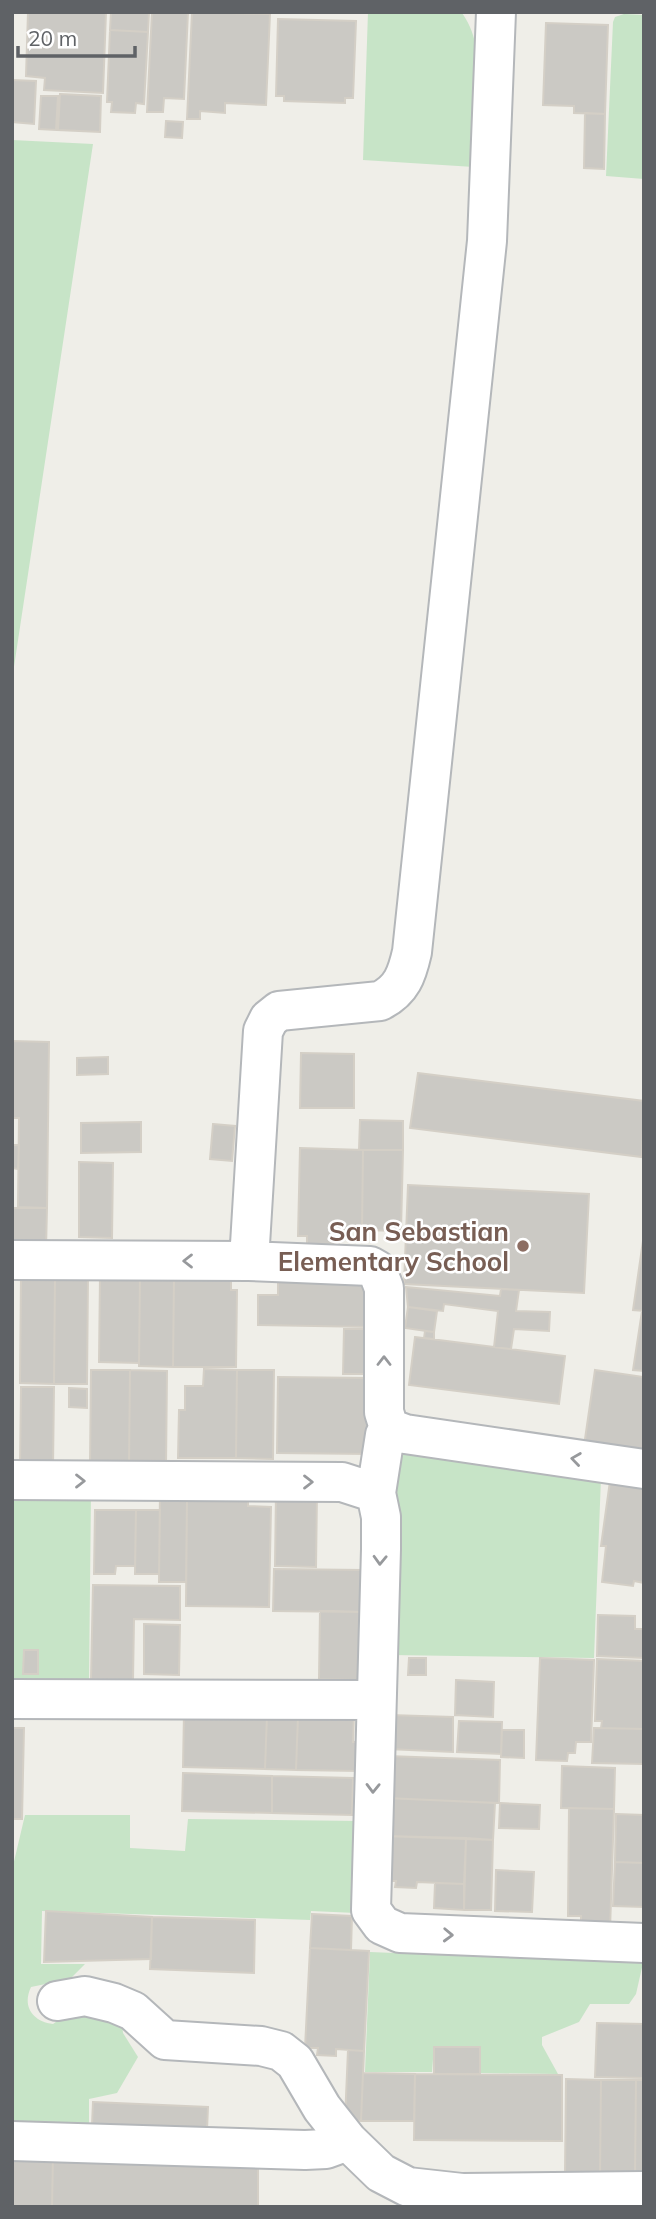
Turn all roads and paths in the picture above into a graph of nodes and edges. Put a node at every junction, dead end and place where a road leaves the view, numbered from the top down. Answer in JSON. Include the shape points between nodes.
{"nodes":[{"id":1,"x":496,"y":12,"type":"edge"},
{"id":2,"x":12,"y":1260,"type":"edge"},
{"id":3,"x":249,"y":1261,"type":"junction"},
{"id":4,"x":389,"y":1428,"type":"junction"},
{"id":5,"x":644,"y":1469,"type":"edge"},
{"id":6,"x":12,"y":1480,"type":"edge"},
{"id":7,"x":376,"y":1493,"type":"junction"},
{"id":8,"x":12,"y":1699,"type":"edge"},
{"id":9,"x":375,"y":1700,"type":"junction"},
{"id":10,"x":644,"y":1943,"type":"edge"},
{"id":11,"x":57,"y":2001,"type":"dead end"},
{"id":12,"x":12,"y":2141,"type":"edge"},
{"id":13,"x":348,"y":2141,"type":"junction"},
{"id":14,"x":644,"y":2191,"type":"edge"}],
"edges":[{"from":1,"to":3,"type":"street","via":[[487,241],[412,952],[402,984],[380,1001],[279,1011],[269,1019],[263,1031]]},
{"from":3,"to":2,"type":"street","one_way":true},
{"from":4,"to":3,"type":"street","one_way":true,"via":[[384,1412],[384,1288],[377,1270],[361,1264]]},
{"from":5,"to":4,"type":"street","one_way":true},
{"from":4,"to":7,"type":"street"},
{"from":6,"to":7,"type":"street","one_way":true,"via":[[342,1482]]},
{"from":7,"to":9,"type":"street","one_way":true,"via":[[381,1528]]},
{"from":8,"to":9,"type":"street"},
{"from":9,"to":10,"type":"street","one_way":true,"via":[[370,1904],[377,1920],[405,1934]]},
{"from":11,"to":13,"type":"street","via":[[85,1996],[114,2003],[133,2011],[165,2040],[281,2051],[299,2068]]},
{"from":12,"to":13,"type":"street","via":[[305,2150]]},
{"from":13,"to":14,"type":"street","via":[[381,2172],[419,2190]]}]}
